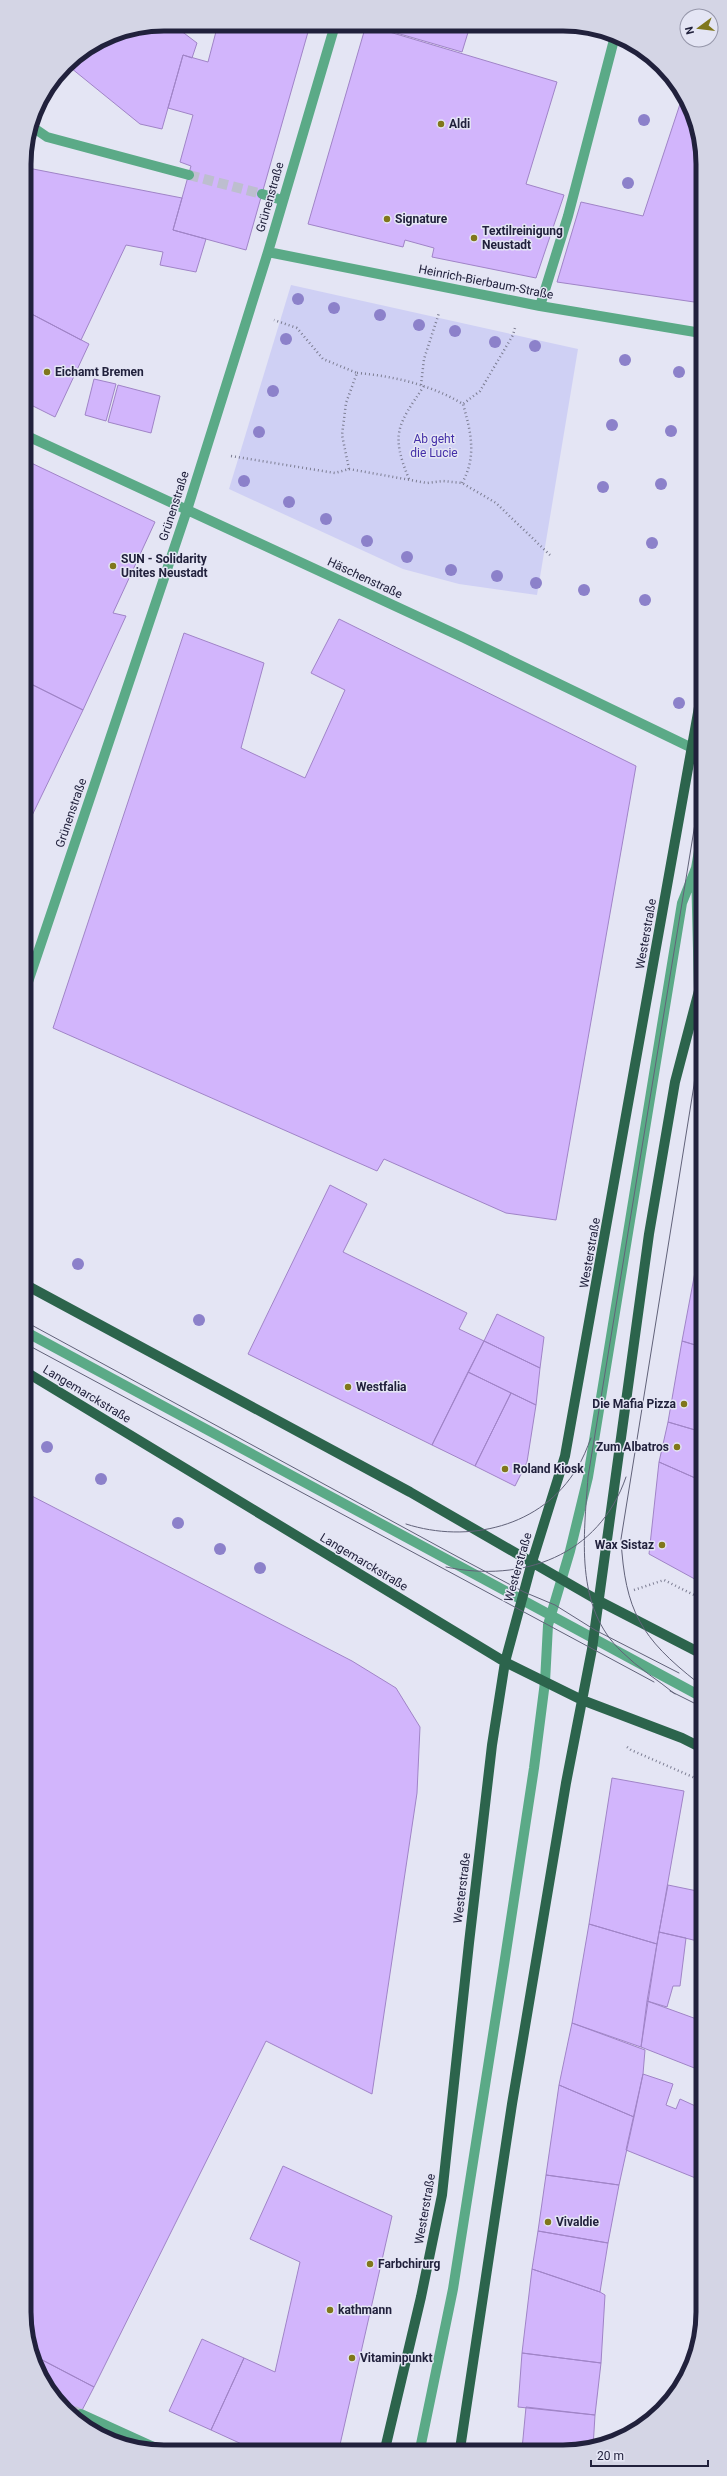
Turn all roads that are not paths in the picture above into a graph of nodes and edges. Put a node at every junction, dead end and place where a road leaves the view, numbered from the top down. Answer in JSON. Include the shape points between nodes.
{"nodes":[{"id":1,"x":333,"y":31,"type":"edge"},
{"id":2,"x":614,"y":41,"type":"edge"},
{"id":3,"x":36,"y":130,"type":"edge"},
{"id":4,"x":188,"y":175,"type":"tunnel mouth"},
{"id":5,"x":262,"y":194,"type":"tunnel mouth"},
{"id":6,"x":282,"y":200,"type":"junction"},
{"id":7,"x":268,"y":252,"type":"junction"},
{"id":8,"x":540,"y":306,"type":"junction"},
{"id":9,"x":696,"y":332,"type":"edge"},
{"id":10,"x":31,"y":438,"type":"edge"},
{"id":11,"x":187,"y":510,"type":"junction"},
{"id":12,"x":696,"y":725,"type":"edge"},
{"id":13,"x":692,"y":748,"type":"junction"},
{"id":14,"x":696,"y":868,"type":"edge"},
{"id":15,"x":31,"y":973,"type":"edge"},
{"id":16,"x":696,"y":1002,"type":"edge"},
{"id":17,"x":31,"y":1287,"type":"edge"},
{"id":18,"x":31,"y":1335,"type":"edge"},
{"id":19,"x":31,"y":1375,"type":"edge"},
{"id":20,"x":532,"y":1562,"type":"junction"},
{"id":21,"x":562,"y":1579,"type":"junction"},
{"id":22,"x":522,"y":1600,"type":"junction"},
{"id":23,"x":599,"y":1601,"type":"junction"},
{"id":24,"x":551,"y":1615,"type":"junction"},
{"id":25,"x":594,"y":1637,"type":"junction"},
{"id":26,"x":696,"y":1651,"type":"edge"},
{"id":27,"x":505,"y":1662,"type":"junction"},
{"id":28,"x":545,"y":1682,"type":"junction"},
{"id":29,"x":696,"y":1694,"type":"edge"},
{"id":30,"x":582,"y":1700,"type":"junction"},
{"id":31,"x":696,"y":1745,"type":"edge"},
{"id":32,"x":81,"y":2414,"type":"tunnel mouth"},
{"id":33,"x":146,"y":2444,"type":"edge"},
{"id":34,"x":386,"y":2445,"type":"edge"},
{"id":35,"x":421,"y":2445,"type":"edge"},
{"id":36,"x":461,"y":2445,"type":"edge"}],
"edges":[{"from":1,"to":6,"type":"street","name":"Grünenstraße"},
{"from":2,"to":8,"type":"street","via":[[568,216]]},
{"from":3,"to":4,"type":"street","via":[[47,137]]},
{"from":5,"to":6,"type":"street"},
{"from":6,"to":7,"type":"street","name":"Grünenstraße"},
{"from":7,"to":8,"type":"street","name":"Heinrich-Bierbaum-Straße"},
{"from":7,"to":11,"type":"street","name":"Grünenstraße"},
{"from":8,"to":9,"type":"street","name":"Heinrich-Bierbaum-Straße"},
{"from":10,"to":11,"type":"street","name":"Häschenstraße"},
{"from":11,"to":13,"type":"street","name":"Häschenstraße","via":[[462,637]]},
{"from":11,"to":15,"type":"street","name":"Grünenstraße"},
{"from":12,"to":13,"type":"main road","name":"Westerstraße"},
{"from":13,"to":20,"type":"main road","name":"Westerstraße","via":[[567,1448]]},
{"from":14,"to":21,"type":"street","via":[[682,903],[588,1477]]},
{"from":16,"to":23,"type":"main road","via":[[675,1082],[649,1234]]},
{"from":17,"to":20,"type":"main road","via":[[410,1492]]},
{"from":18,"to":22,"type":"street"},
{"from":19,"to":27,"type":"main road","name":"Langemarckstraße"},
{"from":20,"to":21,"type":"main road"},
{"from":20,"to":22,"type":"main road","name":"Westerstraße"},
{"from":21,"to":23,"type":"main road"},
{"from":21,"to":24,"type":"street"},
{"from":22,"to":24,"type":"street"},
{"from":22,"to":27,"type":"main road","name":"Westerstraße"},
{"from":23,"to":25,"type":"main road"},
{"from":23,"to":26,"type":"main road"},
{"from":24,"to":25,"type":"street"},
{"from":24,"to":28,"type":"street"},
{"from":25,"to":29,"type":"street"},
{"from":25,"to":30,"type":"main road"},
{"from":27,"to":28,"type":"main road","name":"Langemarckstraße"},
{"from":27,"to":34,"type":"main road","name":"Westerstraße","via":[[492,1745],[442,2195],[422,2297]]},
{"from":28,"to":30,"type":"main road","name":"Langemarckstraße"},
{"from":28,"to":35,"type":"street","via":[[533,1775],[453,2288]]},
{"from":30,"to":31,"type":"main road","name":"Langemarckstraße"},
{"from":30,"to":36,"type":"main road","via":[[512,2104]]},
{"from":32,"to":33,"type":"street"}]}
